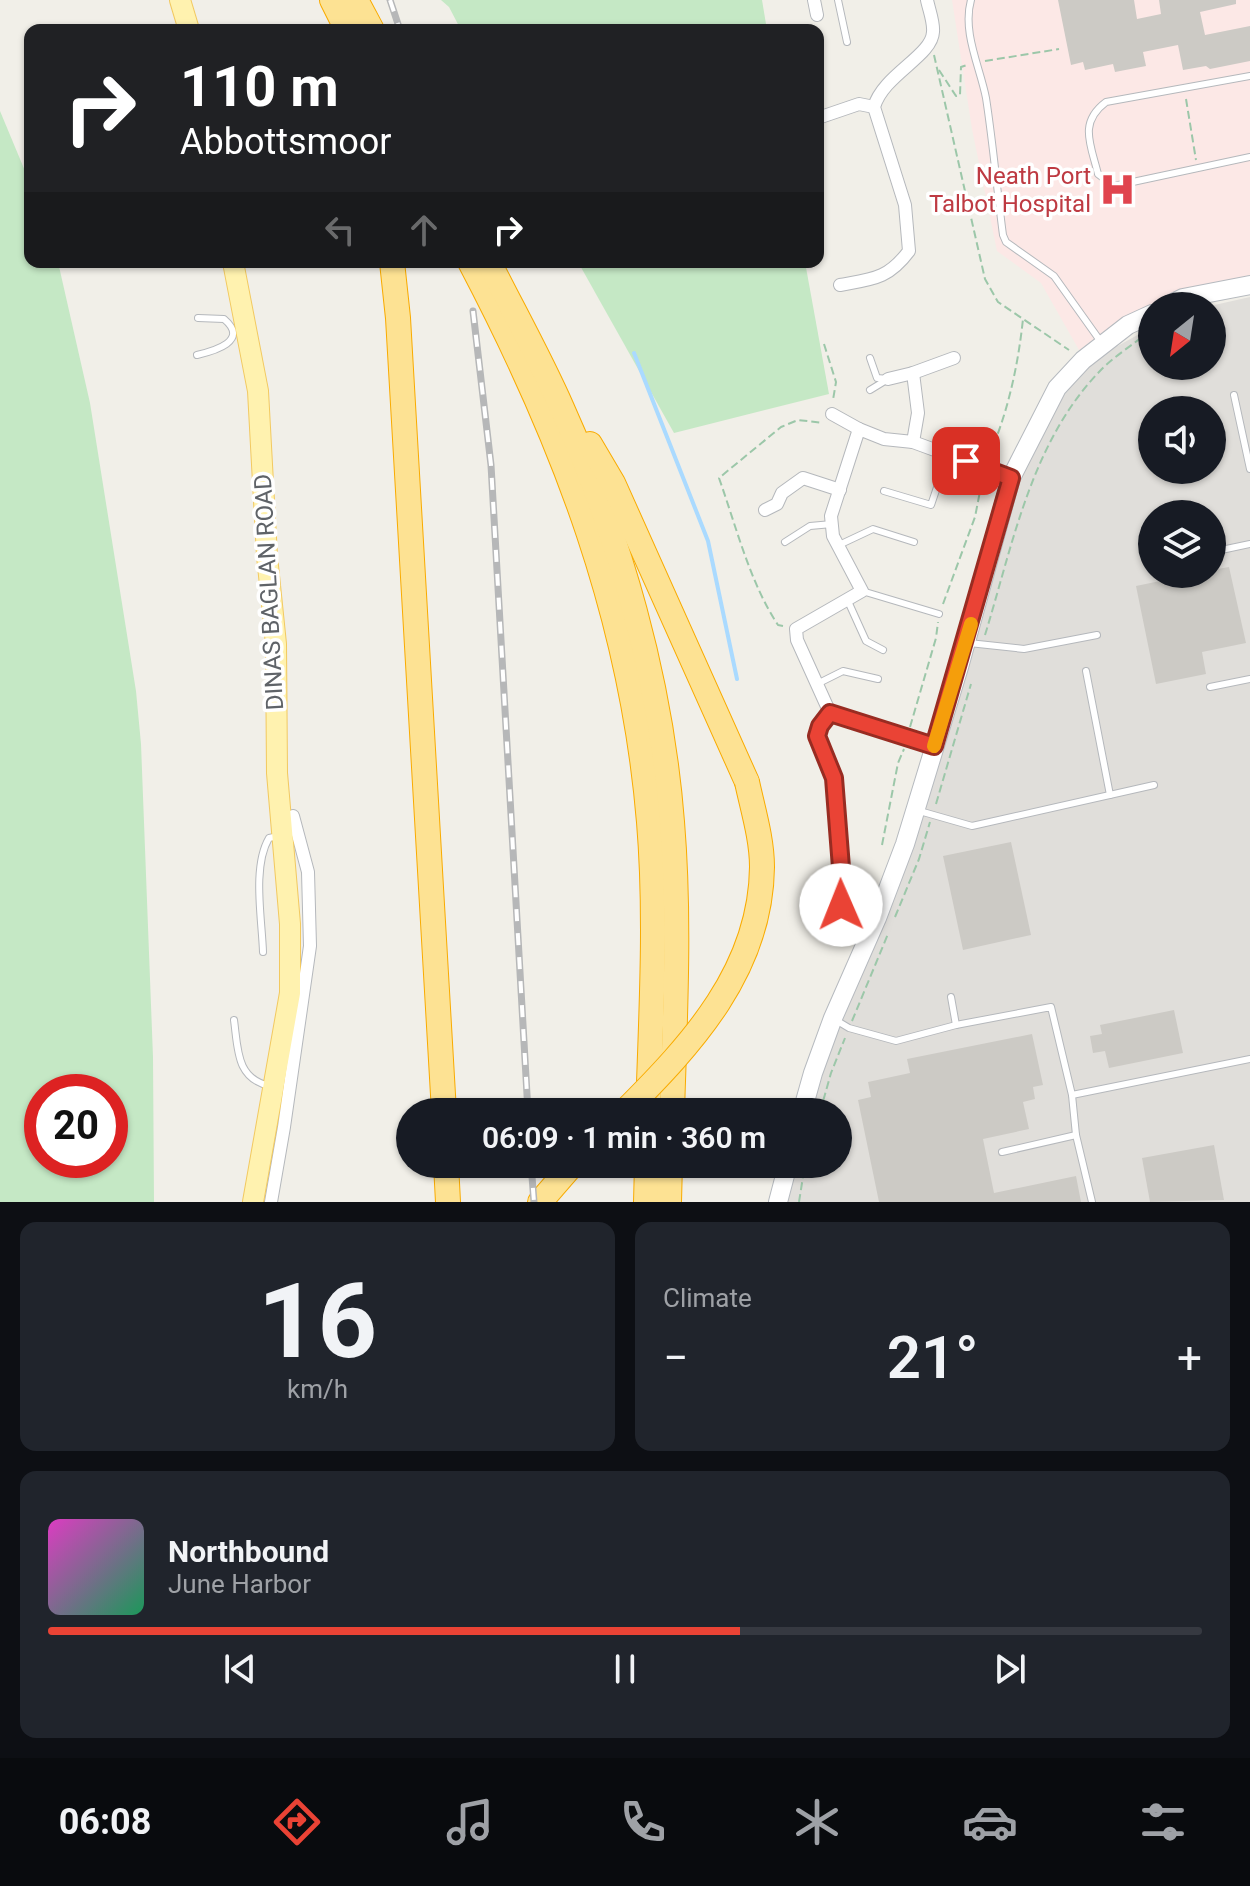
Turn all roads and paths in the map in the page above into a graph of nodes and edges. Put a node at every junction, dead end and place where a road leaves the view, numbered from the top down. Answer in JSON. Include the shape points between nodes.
{"nodes":[{"id":1,"x":180,"y":0,"type":"edge"},
{"id":2,"x":325,"y":0,"type":"edge"},
{"id":3,"x":332,"y":0,"type":"edge"},
{"id":4,"x":356,"y":0,"type":"edge"},
{"id":5,"x":814,"y":0,"type":"edge"},
{"id":6,"x":838,"y":0,"type":"edge"},
{"id":7,"x":927,"y":0,"type":"edge"},
{"id":8,"x":971,"y":0,"type":"edge"},
{"id":9,"x":817,"y":15,"type":"dead end"},
{"id":10,"x":187,"y":24,"type":"edge"},
{"id":11,"x":334,"y":24,"type":"edge"},
{"id":12,"x":344,"y":24,"type":"edge"},
{"id":13,"x":369,"y":24,"type":"edge"},
{"id":14,"x":932,"y":36,"type":"junction"},
{"id":15,"x":847,"y":42,"type":"dead end"},
{"id":16,"x":1250,"y":76,"type":"edge"},
{"id":17,"x":1183,"y":88,"type":"junction"},
{"id":18,"x":874,"y":107,"type":"junction"},
{"id":19,"x":824,"y":120,"type":"edge"},
{"id":20,"x":1250,"y":157,"type":"edge"},
{"id":21,"x":1197,"y":169,"type":"junction"},
{"id":22,"x":233,"y":268,"type":"edge"},
{"id":23,"x":393,"y":268,"type":"edge"},
{"id":24,"x":473,"y":268,"type":"edge"},
{"id":25,"x":492,"y":268,"type":"edge"},
{"id":26,"x":846,"y":269,"type":"dead end"},
{"id":27,"x":1250,"y":285,"type":"edge"},
{"id":28,"x":1214,"y":292,"type":"edge"},
{"id":29,"x":198,"y":318,"type":"dead end"},
{"id":30,"x":1023,"y":319,"type":"junction"},
{"id":31,"x":1138,"y":324,"type":"edge"},
{"id":32,"x":238,"y":328,"type":"junction"},
{"id":33,"x":1138,"y":334,"type":"edge"},
{"id":34,"x":824,"y":344,"type":"dead end"},
{"id":35,"x":1103,"y":345,"type":"junction"},
{"id":36,"x":533,"y":349,"type":"junction"},
{"id":37,"x":197,"y":355,"type":"dead end"},
{"id":38,"x":870,"y":358,"type":"dead end"},
{"id":39,"x":954,"y":358,"type":"dead end"},
{"id":40,"x":1083,"y":360,"type":"junction"},
{"id":41,"x":913,"y":373,"type":"junction"},
{"id":42,"x":888,"y":379,"type":"junction"},
{"id":43,"x":870,"y":390,"type":"dead end"},
{"id":44,"x":1234,"y":395,"type":"dead end"},
{"id":45,"x":832,"y":414,"type":"joint"},
{"id":46,"x":859,"y":429,"type":"junction"},
{"id":47,"x":913,"y":442,"type":"junction"},
{"id":48,"x":948,"y":455,"type":"junction"},
{"id":49,"x":984,"y":468,"type":"junction"},
{"id":50,"x":1250,"y":469,"type":"edge"},
{"id":51,"x":1011,"y":478,"type":"junction"},
{"id":52,"x":840,"y":490,"type":"junction"},
{"id":53,"x":884,"y":491,"type":"dead end"},
{"id":54,"x":765,"y":510,"type":"dead end"},
{"id":55,"x":832,"y":524,"type":"junction"},
{"id":56,"x":785,"y":542,"type":"dead end"},
{"id":57,"x":914,"y":542,"type":"dead end"},
{"id":58,"x":1250,"y":544,"type":"edge"},
{"id":59,"x":839,"y":545,"type":"junction"},
{"id":60,"x":1226,"y":549,"type":"edge"},
{"id":61,"x":862,"y":591,"type":"junction"},
{"id":62,"x":847,"y":599,"type":"junction"},
{"id":63,"x":939,"y":614,"type":"junction"},
{"id":64,"x":1097,"y":635,"type":"dead end"},
{"id":65,"x":974,"y":644,"type":"junction"},
{"id":66,"x":883,"y":650,"type":"dead end"},
{"id":67,"x":1086,"y":671,"type":"dead end"},
{"id":68,"x":878,"y":679,"type":"dead end"},
{"id":69,"x":1250,"y":679,"type":"edge"},
{"id":70,"x":817,"y":684,"type":"junction"},
{"id":71,"x":970,"y":685,"type":"dead end"},
{"id":72,"x":1210,"y":687,"type":"dead end"},
{"id":73,"x":830,"y":713,"type":"junction"},
{"id":74,"x":908,"y":738,"type":"junction"},
{"id":75,"x":934,"y":746,"type":"junction"},
{"id":76,"x":1154,"y":785,"type":"dead end"},
{"id":77,"x":1110,"y":795,"type":"junction"},
{"id":78,"x":924,"y":813,"type":"junction"},
{"id":79,"x":293,"y":816,"type":"dead end"},
{"id":80,"x":283,"y":836,"type":"junction"},
{"id":81,"x":882,"y":845,"type":"dead end"},
{"id":82,"x":841,"y":905,"type":"dead end"},
{"id":83,"x":263,"y":952,"type":"dead end"},
{"id":84,"x":951,"y":997,"type":"dead end"},
{"id":85,"x":234,"y":1020,"type":"dead end"},
{"id":86,"x":841,"y":1023,"type":"junction"},
{"id":87,"x":956,"y":1025,"type":"junction"},
{"id":88,"x":1250,"y":1059,"type":"edge"},
{"id":89,"x":273,"y":1087,"type":"junction"},
{"id":90,"x":1072,"y":1095,"type":"junction"},
{"id":91,"x":443,"y":1098,"type":"edge"},
{"id":92,"x":638,"y":1098,"type":"edge"},
{"id":93,"x":648,"y":1098,"type":"edge"},
{"id":94,"x":672,"y":1098,"type":"edge"},
{"id":95,"x":806,"y":1098,"type":"edge"},
{"id":96,"x":824,"y":1098,"type":"edge"},
{"id":97,"x":1076,"y":1135,"type":"junction"},
{"id":98,"x":1002,"y":1152,"type":"dead end"},
{"id":99,"x":447,"y":1178,"type":"edge"},
{"id":100,"x":561,"y":1178,"type":"edge"},
{"id":101,"x":647,"y":1178,"type":"edge"},
{"id":102,"x":670,"y":1178,"type":"edge"},
{"id":103,"x":784,"y":1178,"type":"edge"},
{"id":104,"x":803,"y":1178,"type":"edge"},
{"id":105,"x":253,"y":1202,"type":"edge"},
{"id":106,"x":271,"y":1202,"type":"edge"},
{"id":107,"x":448,"y":1202,"type":"edge"},
{"id":108,"x":540,"y":1202,"type":"edge"},
{"id":109,"x":646,"y":1202,"type":"edge"},
{"id":110,"x":669,"y":1202,"type":"edge"},
{"id":111,"x":778,"y":1202,"type":"edge"},
{"id":112,"x":799,"y":1202,"type":"edge"},
{"id":113,"x":1092,"y":1202,"type":"edge"}],
"edges":[{"from":1,"to":10,"type":"main road"},
{"from":2,"to":11,"type":"highway"},
{"from":3,"to":12,"type":"highway"},
{"from":4,"to":13,"type":"highway"},
{"from":5,"to":9,"type":"street"},
{"from":6,"to":15,"type":"lane"},
{"from":7,"to":14,"type":"street"},
{"from":8,"to":35,"type":"lane","via":[[975,62],[985,94],[1003,235],[1054,276]]},
{"from":14,"to":18,"type":"street","via":[[892,77]]},
{"from":14,"to":30,"type":"path","via":[[985,279],[998,302]]},
{"from":16,"to":17,"type":"lane"},
{"from":17,"to":21,"type":"path"},
{"from":17,"to":21,"type":"lane","via":[[1106,102],[1095,110],[1087,129],[1098,174],[1114,186]]},
{"from":18,"to":19,"type":"street","via":[[859,104]]},
{"from":18,"to":26,"type":"street","via":[[905,205],[909,251],[895,270],[877,277],[845,284]]},
{"from":20,"to":21,"type":"lane"},
{"from":22,"to":32,"type":"main road","name":"DINAS BAGLAN ROAD"},
{"from":23,"to":91,"type":"highway"},
{"from":24,"to":93,"type":"highway","via":[[570,476],[629,680],[649,822]]},
{"from":25,"to":36,"type":"highway"},
{"from":27,"to":28,"type":"street"},
{"from":29,"to":32,"type":"lane","via":[[224,319]]},
{"from":30,"to":40,"type":"path"},
{"from":30,"to":49,"type":"path","via":[[1017,368]]},
{"from":31,"to":35,"type":"street","via":[[1128,325]]},
{"from":32,"to":37,"type":"lane","via":[[223,348]]},
{"from":32,"to":80,"type":"main road","name":"DINAS BAGLAN ROAD","via":[[258,391]]},
{"from":33,"to":65,"type":"path","via":[[1099,371],[1058,426],[1032,479]]},
{"from":34,"to":45,"type":"path","via":[[836,382]]},
{"from":35,"to":40,"type":"street"},
{"from":36,"to":92,"type":"highway","bridge":true,"via":[[613,483],[747,782],[757,828],[762,866],[758,903],[734,979],[676,1060]]},
{"from":36,"to":94,"type":"highway","via":[[572,432],[614,545],[663,749],[676,891]]},
{"from":38,"to":42,"type":"lane","via":[[877,378]]},
{"from":39,"to":41,"type":"street"},
{"from":40,"to":51,"type":"street","via":[[1057,388]]},
{"from":41,"to":42,"type":"street"},
{"from":41,"to":47,"type":"street","via":[[918,413]]},
{"from":42,"to":43,"type":"lane"},
{"from":44,"to":50,"type":"lane"},
{"from":45,"to":46,"type":"street"},
{"from":46,"to":47,"type":"street"},
{"from":46,"to":52,"type":"street"},
{"from":47,"to":48,"type":"street"},
{"from":48,"to":49,"type":"street"},
{"from":48,"to":53,"type":"lane","via":[[931,505]]},
{"from":49,"to":51,"type":"street"},
{"from":49,"to":63,"type":"path","via":[[975,517]]},
{"from":51,"to":65,"type":"street"},
{"from":52,"to":54,"type":"street","via":[[803,478]]},
{"from":52,"to":55,"type":"street"},
{"from":55,"to":56,"type":"lane","via":[[810,526]]},
{"from":55,"to":59,"type":"street"},
{"from":57,"to":59,"type":"lane","via":[[873,529]]},
{"from":58,"to":60,"type":"lane"},
{"from":59,"to":61,"type":"street"},
{"from":61,"to":62,"type":"street"},
{"from":61,"to":63,"type":"lane"},
{"from":62,"to":66,"type":"lane","via":[[866,641]]},
{"from":62,"to":70,"type":"street","via":[[796,629]]},
{"from":63,"to":74,"type":"path"},
{"from":64,"to":65,"type":"lane","via":[[1024,649]]},
{"from":65,"to":75,"type":"street"},
{"from":67,"to":77,"type":"lane"},
{"from":68,"to":70,"type":"lane","via":[[843,671]]},
{"from":69,"to":72,"type":"lane"},
{"from":70,"to":73,"type":"street"},
{"from":71,"to":78,"type":"path"},
{"from":73,"to":74,"type":"street"},
{"from":73,"to":82,"type":"lane","via":[[817,736],[834,778]]},
{"from":74,"to":75,"type":"street"},
{"from":74,"to":81,"type":"path"},
{"from":75,"to":78,"type":"street"},
{"from":76,"to":77,"type":"lane"},
{"from":77,"to":78,"type":"lane","via":[[972,826]]},
{"from":78,"to":86,"type":"street","via":[[877,918]]},
{"from":78,"to":86,"type":"path","via":[[919,859]]},
{"from":79,"to":106,"type":"street","via":[[308,872],[310,946]]},
{"from":80,"to":83,"type":"lane","via":[[269,838],[259,866]]},
{"from":80,"to":89,"type":"main road","name":"DINAS BAGLAN ROAD","via":[[290,993]]},
{"from":84,"to":87,"type":"lane"},
{"from":85,"to":89,"type":"lane","via":[[242,1069]]},
{"from":86,"to":87,"type":"lane","via":[[896,1041]]},
{"from":86,"to":95,"type":"street","via":[[813,1073]]},
{"from":86,"to":96,"type":"path"},
{"from":87,"to":90,"type":"lane","via":[[1051,1007]]},
{"from":88,"to":90,"type":"lane"},
{"from":89,"to":105,"type":"main road","name":"DINAS BAGLAN ROAD"},
{"from":90,"to":97,"type":"lane"},
{"from":97,"to":98,"type":"lane"},
{"from":97,"to":113,"type":"lane"},
{"from":99,"to":107,"type":"highway"},
{"from":100,"to":108,"type":"highway"},
{"from":101,"to":109,"type":"highway"},
{"from":102,"to":110,"type":"highway"},
{"from":103,"to":111,"type":"street"},
{"from":104,"to":112,"type":"path"}]}
